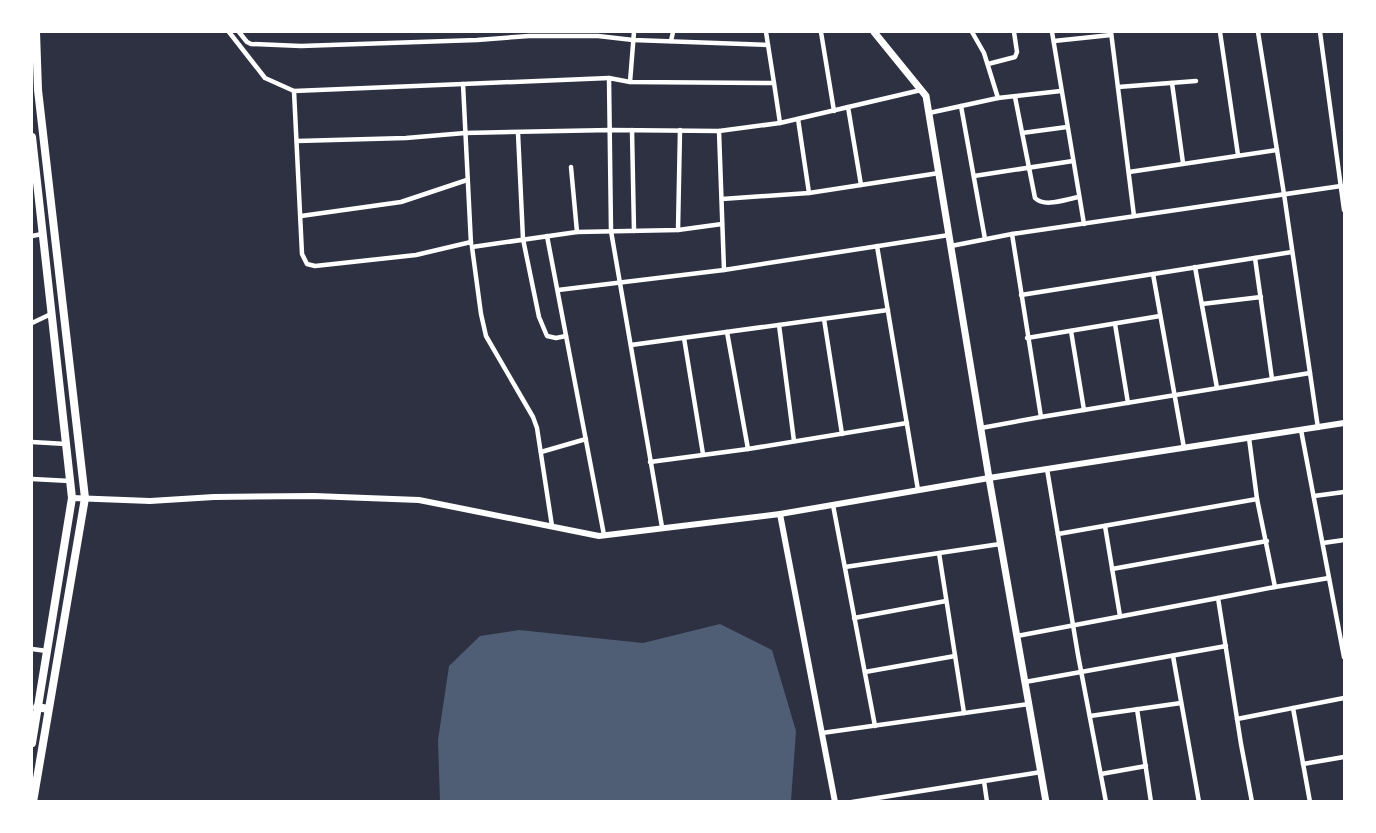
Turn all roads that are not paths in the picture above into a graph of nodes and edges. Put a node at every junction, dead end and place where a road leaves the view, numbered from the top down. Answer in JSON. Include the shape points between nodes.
{"nodes":[{"id":1,"x":36,"y":32,"type":"edge"},
{"id":2,"x":230,"y":32,"type":"edge"},
{"id":3,"x":239,"y":32,"type":"edge"},
{"id":4,"x":634,"y":32,"type":"edge"},
{"id":5,"x":673,"y":32,"type":"edge"},
{"id":6,"x":766,"y":32,"type":"edge"},
{"id":7,"x":821,"y":32,"type":"edge"},
{"id":8,"x":972,"y":32,"type":"edge"},
{"id":9,"x":1014,"y":32,"type":"edge"},
{"id":10,"x":1053,"y":32,"type":"edge"},
{"id":11,"x":1220,"y":32,"type":"edge"},
{"id":12,"x":1258,"y":32,"type":"edge"},
{"id":13,"x":1320,"y":32,"type":"edge"},
{"id":14,"x":1111,"y":33,"type":"edge"},
{"id":15,"x":598,"y":34,"type":"edge"},
{"id":16,"x":879,"y":34,"type":"edge"},
{"id":17,"x":633,"y":40,"type":"junction"},
{"id":18,"x":671,"y":41,"type":"junction"},
{"id":19,"x":1054,"y":41,"type":"junction"},
{"id":20,"x":768,"y":45,"type":"junction"},
{"id":21,"x":988,"y":64,"type":"junction"},
{"id":22,"x":609,"y":78,"type":"junction"},
{"id":23,"x":1196,"y":81,"type":"dead end"},
{"id":24,"x":630,"y":82,"type":"junction"},
{"id":25,"x":774,"y":83,"type":"junction"},
{"id":26,"x":1172,"y":83,"type":"junction"},
{"id":27,"x":463,"y":84,"type":"junction"},
{"id":28,"x":1118,"y":87,"type":"junction"},
{"id":29,"x":921,"y":90,"type":"junction"},
{"id":30,"x":294,"y":91,"type":"junction"},
{"id":31,"x":1061,"y":91,"type":"junction"},
{"id":32,"x":1015,"y":96,"type":"junction"},
{"id":33,"x":998,"y":98,"type":"junction"},
{"id":34,"x":961,"y":106,"type":"junction"},
{"id":35,"x":848,"y":107,"type":"junction"},
{"id":36,"x":834,"y":111,"type":"junction"},
{"id":37,"x":929,"y":113,"type":"junction"},
{"id":38,"x":798,"y":119,"type":"junction"},
{"id":39,"x":780,"y":123,"type":"junction"},
{"id":40,"x":1067,"y":127,"type":"junction"},
{"id":41,"x":611,"y":130,"type":"junction"},
{"id":42,"x":632,"y":130,"type":"junction"},
{"id":43,"x":680,"y":130,"type":"junction"},
{"id":44,"x":719,"y":131,"type":"junction"},
{"id":45,"x":465,"y":133,"type":"junction"},
{"id":46,"x":518,"y":133,"type":"junction"},
{"id":47,"x":1022,"y":133,"type":"junction"},
{"id":48,"x":32,"y":137,"type":"edge"},
{"id":49,"x":297,"y":141,"type":"junction"},
{"id":50,"x":1277,"y":150,"type":"junction"},
{"id":51,"x":1238,"y":154,"type":"junction"},
{"id":52,"x":1073,"y":160,"type":"junction"},
{"id":53,"x":1183,"y":163,"type":"junction"},
{"id":54,"x":571,"y":167,"type":"dead end"},
{"id":55,"x":1028,"y":167,"type":"junction"},
{"id":56,"x":939,"y":172,"type":"junction"},
{"id":57,"x":1129,"y":172,"type":"junction"},
{"id":58,"x":974,"y":176,"type":"junction"},
{"id":59,"x":468,"y":180,"type":"junction"},
{"id":60,"x":861,"y":185,"type":"junction"},
{"id":61,"x":1341,"y":186,"type":"junction"},
{"id":62,"x":809,"y":194,"type":"junction"},
{"id":63,"x":1284,"y":194,"type":"junction"},
{"id":64,"x":1079,"y":197,"type":"junction"},
{"id":65,"x":722,"y":199,"type":"junction"},
{"id":66,"x":1344,"y":210,"type":"edge"},
{"id":67,"x":301,"y":216,"type":"junction"},
{"id":68,"x":1134,"y":216,"type":"junction"},
{"id":69,"x":722,"y":224,"type":"junction"},
{"id":70,"x":1084,"y":224,"type":"junction"},
{"id":71,"x":678,"y":230,"type":"junction"},
{"id":72,"x":611,"y":231,"type":"junction"},
{"id":73,"x":633,"y":231,"type":"junction"},
{"id":74,"x":577,"y":232,"type":"junction"},
{"id":75,"x":42,"y":234,"type":"junction"},
{"id":76,"x":1012,"y":234,"type":"junction"},
{"id":77,"x":949,"y":235,"type":"junction"},
{"id":78,"x":32,"y":236,"type":"edge"},
{"id":79,"x":547,"y":236,"type":"junction"},
{"id":80,"x":523,"y":239,"type":"junction"},
{"id":81,"x":986,"y":239,"type":"junction"},
{"id":82,"x":471,"y":244,"type":"junction"},
{"id":83,"x":877,"y":246,"type":"junction"},
{"id":84,"x":951,"y":246,"type":"junction"},
{"id":85,"x":1292,"y":252,"type":"junction"},
{"id":86,"x":1255,"y":258,"type":"junction"},
{"id":87,"x":1195,"y":267,"type":"junction"},
{"id":88,"x":724,"y":270,"type":"junction"},
{"id":89,"x":1153,"y":274,"type":"junction"},
{"id":90,"x":620,"y":283,"type":"junction"},
{"id":91,"x":558,"y":290,"type":"junction"},
{"id":92,"x":1021,"y":295,"type":"junction"},
{"id":93,"x":1261,"y":297,"type":"junction"},
{"id":94,"x":1202,"y":304,"type":"junction"},
{"id":95,"x":888,"y":310,"type":"junction"},
{"id":96,"x":51,"y":314,"type":"junction"},
{"id":97,"x":1160,"y":316,"type":"junction"},
{"id":98,"x":824,"y":319,"type":"junction"},
{"id":99,"x":32,"y":322,"type":"edge"},
{"id":100,"x":1115,"y":324,"type":"junction"},
{"id":101,"x":779,"y":325,"type":"junction"},
{"id":102,"x":1071,"y":331,"type":"junction"},
{"id":103,"x":728,"y":332,"type":"junction"},
{"id":104,"x":566,"y":336,"type":"junction"},
{"id":105,"x":684,"y":338,"type":"junction"},
{"id":106,"x":1027,"y":338,"type":"junction"},
{"id":107,"x":631,"y":345,"type":"junction"},
{"id":108,"x":1310,"y":373,"type":"junction"},
{"id":109,"x":1272,"y":379,"type":"junction"},
{"id":110,"x":1217,"y":388,"type":"junction"},
{"id":111,"x":1175,"y":395,"type":"junction"},
{"id":112,"x":1128,"y":403,"type":"junction"},
{"id":113,"x":1084,"y":410,"type":"junction"},
{"id":114,"x":1041,"y":417,"type":"junction"},
{"id":115,"x":907,"y":423,"type":"junction"},
{"id":116,"x":1344,"y":423,"type":"edge"},
{"id":117,"x":981,"y":428,"type":"junction"},
{"id":118,"x":1318,"y":428,"type":"junction"},
{"id":119,"x":1301,"y":430,"type":"junction"},
{"id":120,"x":842,"y":434,"type":"junction"},
{"id":121,"x":1249,"y":438,"type":"junction"},
{"id":122,"x":586,"y":439,"type":"junction"},
{"id":123,"x":794,"y":441,"type":"junction"},
{"id":124,"x":32,"y":442,"type":"edge"},
{"id":125,"x":66,"y":444,"type":"junction"},
{"id":126,"x":1184,"y":448,"type":"junction"},
{"id":127,"x":748,"y":449,"type":"junction"},
{"id":128,"x":541,"y":452,"type":"junction"},
{"id":129,"x":703,"y":454,"type":"junction"},
{"id":130,"x":650,"y":462,"type":"junction"},
{"id":131,"x":1047,"y":469,"type":"junction"},
{"id":132,"x":989,"y":478,"type":"junction"},
{"id":133,"x":32,"y":479,"type":"edge"},
{"id":134,"x":70,"y":481,"type":"junction"},
{"id":135,"x":918,"y":490,"type":"junction"},
{"id":136,"x":1344,"y":492,"type":"edge"},
{"id":137,"x":1314,"y":496,"type":"junction"},
{"id":138,"x":72,"y":498,"type":"junction"},
{"id":139,"x":85,"y":498,"type":"junction"},
{"id":140,"x":1257,"y":500,"type":"junction"},
{"id":141,"x":833,"y":505,"type":"junction"},
{"id":142,"x":780,"y":514,"type":"junction"},
{"id":143,"x":552,"y":526,"type":"junction"},
{"id":144,"x":1105,"y":526,"type":"junction"},
{"id":145,"x":662,"y":527,"type":"junction"},
{"id":146,"x":1058,"y":534,"type":"junction"},
{"id":147,"x":604,"y":535,"type":"junction"},
{"id":148,"x":1344,"y":540,"type":"edge"},
{"id":149,"x":1267,"y":541,"type":"junction"},
{"id":150,"x":1323,"y":543,"type":"junction"},
{"id":151,"x":1000,"y":544,"type":"junction"},
{"id":152,"x":939,"y":553,"type":"junction"},
{"id":153,"x":845,"y":567,"type":"junction"},
{"id":154,"x":1112,"y":569,"type":"junction"},
{"id":155,"x":1329,"y":578,"type":"junction"},
{"id":156,"x":1275,"y":587,"type":"junction"},
{"id":157,"x":1218,"y":598,"type":"junction"},
{"id":158,"x":946,"y":601,"type":"junction"},
{"id":159,"x":1120,"y":615,"type":"junction"},
{"id":160,"x":854,"y":618,"type":"junction"},
{"id":161,"x":1073,"y":626,"type":"junction"},
{"id":162,"x":1017,"y":636,"type":"junction"},
{"id":163,"x":1343,"y":643,"type":"edge"},
{"id":164,"x":1226,"y":646,"type":"junction"},
{"id":165,"x":32,"y":649,"type":"edge"},
{"id":166,"x":47,"y":651,"type":"junction"},
{"id":167,"x":955,"y":656,"type":"junction"},
{"id":168,"x":1173,"y":656,"type":"junction"},
{"id":169,"x":1344,"y":657,"type":"edge"},
{"id":170,"x":1081,"y":671,"type":"junction"},
{"id":171,"x":865,"y":672,"type":"junction"},
{"id":172,"x":1025,"y":682,"type":"junction"},
{"id":173,"x":1344,"y":698,"type":"edge"},
{"id":174,"x":1181,"y":703,"type":"junction"},
{"id":175,"x":1029,"y":704,"type":"junction"},
{"id":176,"x":38,"y":707,"type":"junction"},
{"id":177,"x":1293,"y":708,"type":"junction"},
{"id":178,"x":48,"y":710,"type":"junction"},
{"id":179,"x":1137,"y":710,"type":"junction"},
{"id":180,"x":964,"y":713,"type":"junction"},
{"id":181,"x":1090,"y":716,"type":"junction"},
{"id":182,"x":1237,"y":719,"type":"junction"},
{"id":183,"x":875,"y":726,"type":"junction"},
{"id":184,"x":822,"y":734,"type":"junction"},
{"id":185,"x":32,"y":744,"type":"edge"},
{"id":186,"x":1344,"y":757,"type":"edge"},
{"id":187,"x":1303,"y":764,"type":"junction"},
{"id":188,"x":1146,"y":766,"type":"junction"},
{"id":189,"x":1041,"y":772,"type":"junction"},
{"id":190,"x":1101,"y":774,"type":"junction"},
{"id":191,"x":984,"y":781,"type":"junction"},
{"id":192,"x":900,"y":794,"type":"junction"},
{"id":193,"x":33,"y":801,"type":"edge"},
{"id":194,"x":835,"y":801,"type":"edge"},
{"id":195,"x":852,"y":801,"type":"edge"},
{"id":196,"x":902,"y":801,"type":"edge"},
{"id":197,"x":987,"y":801,"type":"edge"},
{"id":198,"x":1046,"y":801,"type":"edge"},
{"id":199,"x":1106,"y":801,"type":"edge"},
{"id":200,"x":1151,"y":801,"type":"edge"},
{"id":201,"x":1199,"y":801,"type":"edge"},
{"id":202,"x":1252,"y":801,"type":"edge"},
{"id":203,"x":1310,"y":801,"type":"edge"}],
"edges":[{"from":1,"to":139,"type":"main road","via":[[42,126]]},
{"from":2,"to":30,"type":"street","via":[[265,78]]},
{"from":3,"to":15,"type":"street","via":[[251,44],[301,46]]},
{"from":4,"to":17,"type":"street"},
{"from":5,"to":18,"type":"street"},
{"from":6,"to":20,"type":"street"},
{"from":7,"to":36,"type":"street"},
{"from":8,"to":21,"type":"street"},
{"from":9,"to":21,"type":"street","via":[[1015,57]]},
{"from":10,"to":19,"type":"street"},
{"from":11,"to":51,"type":"street"},
{"from":12,"to":50,"type":"street"},
{"from":13,"to":61,"type":"street"},
{"from":14,"to":19,"type":"street"},
{"from":14,"to":28,"type":"street"},
{"from":15,"to":17,"type":"street"},
{"from":16,"to":29,"type":"main road"},
{"from":17,"to":18,"type":"street"},
{"from":17,"to":24,"type":"street"},
{"from":18,"to":20,"type":"street"},
{"from":19,"to":31,"type":"street"},
{"from":20,"to":25,"type":"street"},
{"from":21,"to":33,"type":"street"},
{"from":22,"to":24,"type":"street"},
{"from":22,"to":27,"type":"street"},
{"from":22,"to":41,"type":"street"},
{"from":23,"to":26,"type":"street"},
{"from":24,"to":25,"type":"street"},
{"from":25,"to":39,"type":"street"},
{"from":26,"to":28,"type":"street"},
{"from":26,"to":53,"type":"street"},
{"from":27,"to":30,"type":"street"},
{"from":27,"to":45,"type":"street"},
{"from":28,"to":57,"type":"street"},
{"from":29,"to":35,"type":"street"},
{"from":29,"to":37,"type":"main road"},
{"from":30,"to":49,"type":"street"},
{"from":31,"to":32,"type":"street"},
{"from":31,"to":40,"type":"street"},
{"from":32,"to":33,"type":"street"},
{"from":32,"to":47,"type":"street"},
{"from":33,"to":34,"type":"street"},
{"from":34,"to":37,"type":"street"},
{"from":34,"to":58,"type":"street"},
{"from":35,"to":36,"type":"street"},
{"from":35,"to":60,"type":"street"},
{"from":36,"to":38,"type":"street"},
{"from":37,"to":56,"type":"main road"},
{"from":38,"to":39,"type":"street"},
{"from":38,"to":62,"type":"street"},
{"from":39,"to":44,"type":"street"},
{"from":40,"to":47,"type":"street"},
{"from":40,"to":52,"type":"street"},
{"from":41,"to":42,"type":"street"},
{"from":41,"to":46,"type":"street"},
{"from":41,"to":72,"type":"street"},
{"from":42,"to":43,"type":"street"},
{"from":42,"to":73,"type":"street"},
{"from":43,"to":44,"type":"street"},
{"from":43,"to":71,"type":"street"},
{"from":44,"to":65,"type":"street"},
{"from":45,"to":46,"type":"street"},
{"from":45,"to":49,"type":"street"},
{"from":45,"to":59,"type":"street"},
{"from":46,"to":80,"type":"street"},
{"from":47,"to":55,"type":"street"},
{"from":48,"to":75,"type":"main road"},
{"from":49,"to":67,"type":"street"},
{"from":50,"to":51,"type":"street"},
{"from":50,"to":63,"type":"street"},
{"from":51,"to":53,"type":"street"},
{"from":52,"to":55,"type":"street"},
{"from":52,"to":64,"type":"street"},
{"from":53,"to":57,"type":"street"},
{"from":54,"to":74,"type":"street"},
{"from":55,"to":58,"type":"street"},
{"from":55,"to":64,"type":"street","via":[[1037,201]]},
{"from":56,"to":60,"type":"street"},
{"from":56,"to":77,"type":"main road"},
{"from":57,"to":68,"type":"street"},
{"from":58,"to":81,"type":"street"},
{"from":59,"to":67,"type":"street","via":[[401,202]]},
{"from":59,"to":82,"type":"street"},
{"from":60,"to":62,"type":"street"},
{"from":61,"to":63,"type":"street"},
{"from":61,"to":66,"type":"street"},
{"from":62,"to":65,"type":"street"},
{"from":63,"to":68,"type":"street"},
{"from":63,"to":85,"type":"street"},
{"from":64,"to":70,"type":"street"},
{"from":65,"to":69,"type":"street"},
{"from":67,"to":82,"type":"street","via":[[303,259],[315,266],[416,255]]},
{"from":68,"to":70,"type":"street"},
{"from":69,"to":71,"type":"street"},
{"from":69,"to":88,"type":"street"},
{"from":70,"to":76,"type":"street"},
{"from":71,"to":73,"type":"street"},
{"from":72,"to":73,"type":"street"},
{"from":72,"to":74,"type":"street"},
{"from":72,"to":90,"type":"street"},
{"from":74,"to":79,"type":"street"},
{"from":75,"to":78,"type":"street"},
{"from":75,"to":96,"type":"main road"},
{"from":76,"to":81,"type":"street"},
{"from":76,"to":92,"type":"street"},
{"from":77,"to":83,"type":"street"},
{"from":77,"to":84,"type":"main road"},
{"from":79,"to":80,"type":"street"},
{"from":79,"to":91,"type":"street"},
{"from":80,"to":82,"type":"street"},
{"from":80,"to":104,"type":"street","via":[[543,330],[550,338]]},
{"from":81,"to":84,"type":"street"},
{"from":82,"to":128,"type":"street","via":[[486,336],[532,417]]},
{"from":83,"to":88,"type":"street"},
{"from":83,"to":95,"type":"street"},
{"from":84,"to":117,"type":"main road"},
{"from":85,"to":86,"type":"street"},
{"from":85,"to":108,"type":"street"},
{"from":86,"to":87,"type":"street"},
{"from":86,"to":93,"type":"street"},
{"from":87,"to":89,"type":"street"},
{"from":87,"to":94,"type":"street"},
{"from":88,"to":90,"type":"street"},
{"from":89,"to":92,"type":"street"},
{"from":89,"to":97,"type":"street"},
{"from":90,"to":91,"type":"street"},
{"from":90,"to":107,"type":"street"},
{"from":91,"to":104,"type":"street"},
{"from":92,"to":106,"type":"street"},
{"from":93,"to":94,"type":"street"},
{"from":93,"to":109,"type":"street"},
{"from":94,"to":110,"type":"street"},
{"from":95,"to":98,"type":"street"},
{"from":95,"to":115,"type":"street"},
{"from":96,"to":99,"type":"street"},
{"from":96,"to":125,"type":"main road"},
{"from":97,"to":100,"type":"street"},
{"from":97,"to":111,"type":"street"},
{"from":98,"to":101,"type":"street"},
{"from":98,"to":120,"type":"street"},
{"from":100,"to":102,"type":"street"},
{"from":100,"to":112,"type":"street"},
{"from":101,"to":103,"type":"street"},
{"from":101,"to":123,"type":"street"},
{"from":102,"to":106,"type":"street"},
{"from":102,"to":113,"type":"street"},
{"from":103,"to":105,"type":"street"},
{"from":103,"to":127,"type":"street"},
{"from":104,"to":122,"type":"street"},
{"from":105,"to":107,"type":"street"},
{"from":105,"to":129,"type":"street"},
{"from":106,"to":114,"type":"street"},
{"from":107,"to":130,"type":"street"},
{"from":108,"to":109,"type":"street"},
{"from":108,"to":118,"type":"street"},
{"from":109,"to":110,"type":"street"},
{"from":110,"to":111,"type":"street"},
{"from":111,"to":112,"type":"street"},
{"from":111,"to":126,"type":"street"},
{"from":112,"to":113,"type":"street"},
{"from":113,"to":114,"type":"street"},
{"from":114,"to":117,"type":"street"},
{"from":115,"to":120,"type":"street"},
{"from":115,"to":135,"type":"street"},
{"from":116,"to":118,"type":"street"},
{"from":117,"to":132,"type":"main road"},
{"from":118,"to":119,"type":"street"},
{"from":119,"to":121,"type":"street"},
{"from":119,"to":137,"type":"street"},
{"from":120,"to":123,"type":"street"},
{"from":121,"to":126,"type":"street"},
{"from":121,"to":140,"type":"street"},
{"from":122,"to":128,"type":"street"},
{"from":122,"to":147,"type":"street"},
{"from":123,"to":127,"type":"street"},
{"from":124,"to":125,"type":"street"},
{"from":125,"to":134,"type":"main road"},
{"from":126,"to":131,"type":"street"},
{"from":127,"to":129,"type":"street"},
{"from":128,"to":143,"type":"street"},
{"from":129,"to":130,"type":"street"},
{"from":130,"to":145,"type":"street"},
{"from":131,"to":132,"type":"street"},
{"from":131,"to":146,"type":"street"},
{"from":132,"to":135,"type":"street"},
{"from":132,"to":151,"type":"main road"},
{"from":133,"to":134,"type":"street"},
{"from":134,"to":138,"type":"main road"},
{"from":135,"to":141,"type":"street"},
{"from":136,"to":137,"type":"street"},
{"from":137,"to":150,"type":"street"},
{"from":138,"to":139,"type":"street"},
{"from":138,"to":166,"type":"main road"},
{"from":139,"to":143,"type":"street","via":[[150,501],[314,496],[419,500]]},
{"from":139,"to":178,"type":"main road"},
{"from":140,"to":144,"type":"street"},
{"from":140,"to":149,"type":"street"},
{"from":141,"to":142,"type":"street"},
{"from":141,"to":153,"type":"street"},
{"from":142,"to":145,"type":"street"},
{"from":142,"to":184,"type":"street"},
{"from":143,"to":147,"type":"street"},
{"from":144,"to":146,"type":"street"},
{"from":144,"to":154,"type":"street"},
{"from":145,"to":147,"type":"street"},
{"from":146,"to":161,"type":"street"},
{"from":148,"to":150,"type":"street"},
{"from":149,"to":154,"type":"street"},
{"from":149,"to":156,"type":"street"},
{"from":150,"to":155,"type":"street"},
{"from":151,"to":152,"type":"street"},
{"from":151,"to":162,"type":"main road"},
{"from":152,"to":153,"type":"street"},
{"from":152,"to":158,"type":"street"},
{"from":153,"to":160,"type":"street"},
{"from":154,"to":159,"type":"street"},
{"from":155,"to":156,"type":"street"},
{"from":155,"to":163,"type":"street"},
{"from":156,"to":157,"type":"street"},
{"from":157,"to":159,"type":"street"},
{"from":157,"to":164,"type":"street"},
{"from":158,"to":160,"type":"street"},
{"from":158,"to":167,"type":"street"},
{"from":159,"to":161,"type":"street"},
{"from":160,"to":171,"type":"street"},
{"from":161,"to":162,"type":"street"},
{"from":161,"to":170,"type":"street"},
{"from":162,"to":172,"type":"main road"},
{"from":163,"to":169,"type":"street"},
{"from":164,"to":168,"type":"street"},
{"from":164,"to":182,"type":"street"},
{"from":165,"to":166,"type":"street"},
{"from":166,"to":176,"type":"main road"},
{"from":167,"to":171,"type":"street"},
{"from":167,"to":180,"type":"street"},
{"from":168,"to":170,"type":"street"},
{"from":168,"to":174,"type":"street"},
{"from":170,"to":172,"type":"street"},
{"from":170,"to":181,"type":"street"},
{"from":171,"to":183,"type":"street"},
{"from":172,"to":175,"type":"main road"},
{"from":173,"to":177,"type":"street"},
{"from":174,"to":179,"type":"street"},
{"from":174,"to":201,"type":"street"},
{"from":175,"to":180,"type":"street"},
{"from":175,"to":189,"type":"main road"},
{"from":176,"to":178,"type":"main road"},
{"from":176,"to":185,"type":"main road"},
{"from":177,"to":182,"type":"street"},
{"from":177,"to":187,"type":"street"},
{"from":178,"to":193,"type":"main road"},
{"from":179,"to":181,"type":"street"},
{"from":179,"to":188,"type":"street"},
{"from":180,"to":183,"type":"street"},
{"from":181,"to":190,"type":"street"},
{"from":182,"to":202,"type":"street"},
{"from":183,"to":184,"type":"street"},
{"from":184,"to":194,"type":"street"},
{"from":186,"to":187,"type":"street"},
{"from":187,"to":203,"type":"street"},
{"from":188,"to":190,"type":"street"},
{"from":188,"to":200,"type":"street"},
{"from":189,"to":191,"type":"street"},
{"from":189,"to":198,"type":"main road"},
{"from":190,"to":199,"type":"street"},
{"from":191,"to":192,"type":"street"},
{"from":191,"to":197,"type":"street"},
{"from":192,"to":195,"type":"street"},
{"from":192,"to":196,"type":"street"}]}
